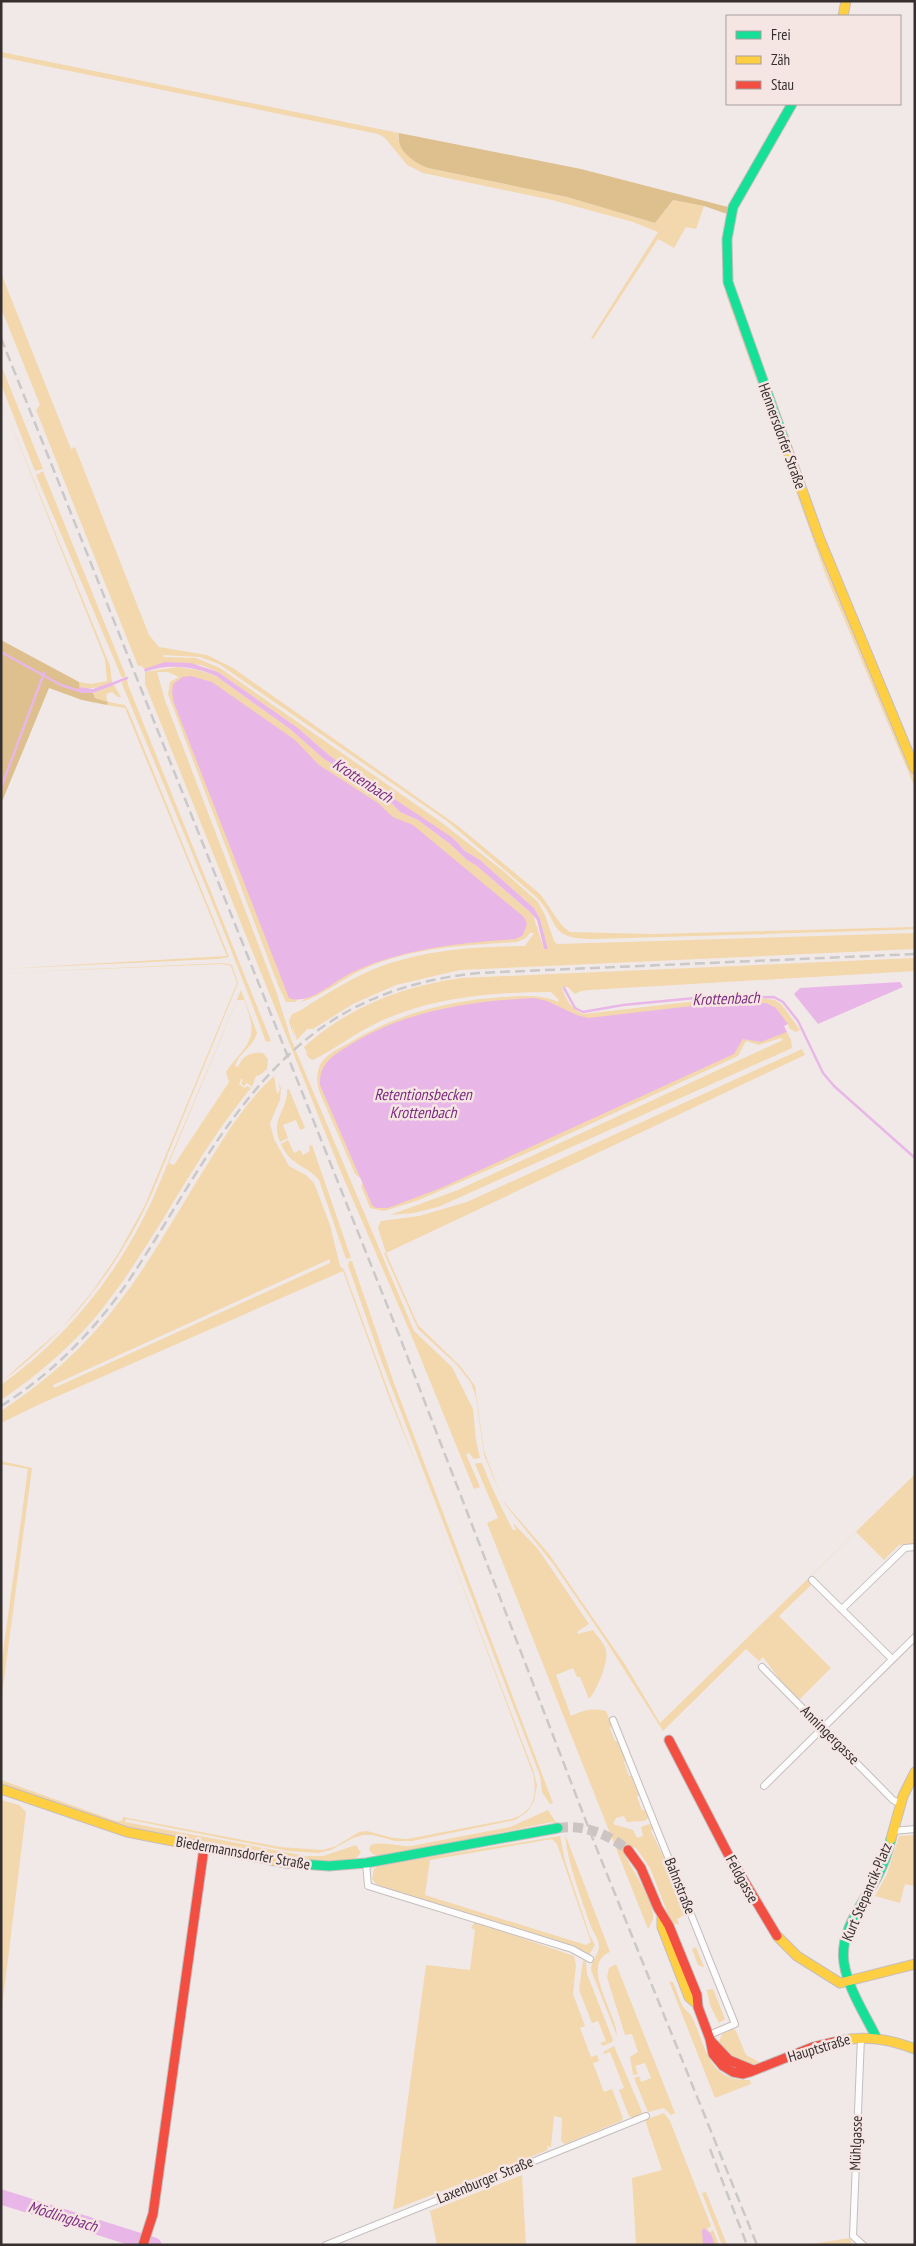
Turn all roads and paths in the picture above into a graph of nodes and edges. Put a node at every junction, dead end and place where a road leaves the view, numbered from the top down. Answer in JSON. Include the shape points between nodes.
{"nodes":[{"id":1,"x":846,"y":1,"type":"edge"},
{"id":2,"x":843,"y":15,"type":"edge"},
{"id":3,"x":791,"y":105,"type":"edge"},
{"id":4,"x":915,"y":768,"type":"edge"},
{"id":5,"x":915,"y":1547,"type":"edge"},
{"id":6,"x":812,"y":1580,"type":"dead end"},
{"id":7,"x":842,"y":1609,"type":"junction"},
{"id":8,"x":915,"y":1637,"type":"edge"},
{"id":9,"x":892,"y":1659,"type":"junction"},
{"id":10,"x":762,"y":1667,"type":"dead end"},
{"id":11,"x":613,"y":1720,"type":"dead end"},
{"id":12,"x":822,"y":1727,"type":"junction"},
{"id":13,"x":669,"y":1740,"type":"dead end"},
{"id":14,"x":915,"y":1772,"type":"edge"},
{"id":15,"x":764,"y":1786,"type":"dead end"},
{"id":16,"x":1,"y":1789,"type":"edge"},
{"id":17,"x":899,"y":1802,"type":"junction"},
{"id":18,"x":558,"y":1828,"type":"tunnel mouth"},
{"id":19,"x":915,"y":1830,"type":"edge"},
{"id":20,"x":893,"y":1831,"type":"junction"},
{"id":21,"x":204,"y":1848,"type":"junction"},
{"id":22,"x":628,"y":1850,"type":"tunnel mouth"},
{"id":23,"x":366,"y":1863,"type":"junction"},
{"id":24,"x":590,"y":1959,"type":"dead end"},
{"id":25,"x":915,"y":1964,"type":"edge"},
{"id":26,"x":850,"y":1980,"type":"junction"},
{"id":27,"x":861,"y":2036,"type":"junction"},
{"id":28,"x":876,"y":2037,"type":"junction"},
{"id":29,"x":710,"y":2038,"type":"junction"},
{"id":30,"x":915,"y":2049,"type":"edge"},
{"id":31,"x":646,"y":2116,"type":"dead end"},
{"id":32,"x":143,"y":2245,"type":"edge"},
{"id":33,"x":326,"y":2245,"type":"edge"},
{"id":34,"x":863,"y":2245,"type":"edge"}],
"edges":[{"from":1,"to":2,"type":"street"},
{"from":3,"to":4,"type":"street","name":"Hennersdorfer Straße","via":[[733,207],[728,239],[728,282],[819,538]]},
{"from":5,"to":7,"type":"street","via":[[905,1548]]},
{"from":6,"to":7,"type":"street"},
{"from":7,"to":9,"type":"street"},
{"from":8,"to":9,"type":"street"},
{"from":9,"to":12,"type":"street"},
{"from":10,"to":12,"type":"street","name":"Anningergasse"},
{"from":11,"to":29,"type":"street","name":"Bahnstraße","via":[[736,2024]]},
{"from":12,"to":15,"type":"street"},
{"from":12,"to":17,"type":"street","name":"Anningergasse","via":[[893,1800]]},
{"from":13,"to":26,"type":"street","name":"Feldgasse","via":[[728,1854],[774,1933],[788,1949],[815,1969],[840,1983]]},
{"from":14,"to":17,"type":"street"},
{"from":16,"to":21,"type":"street","name":"Biedermannsdorfer Straße","via":[[113,1828]]},
{"from":17,"to":20,"type":"street"},
{"from":18,"to":23,"type":"street","name":"Biedermannsdorfer Straße"},
{"from":19,"to":20,"type":"street"},
{"from":20,"to":26,"type":"street","name":"Kurt Stepancik-Platz","via":[[882,1866],[851,1923],[844,1947],[844,1964]]},
{"from":21,"to":23,"type":"street","name":"Biedermannsdorfer Straße","via":[[296,1865]]},
{"from":21,"to":32,"type":"street","via":[[151,2222]]},
{"from":22,"to":29,"type":"street","via":[[642,1869],[669,1926],[697,1995],[696,2003]]},
{"from":23,"to":24,"type":"street","via":[[368,1886],[572,1949]]},
{"from":25,"to":26,"type":"street"},
{"from":26,"to":28,"type":"street","name":"Kurt Stepancik-Platz"},
{"from":27,"to":28,"type":"street","name":"Hauptstraße"},
{"from":27,"to":29,"type":"street","name":"Hauptstraße","via":[[834,2041],[753,2070],[729,2060]]},
{"from":27,"to":34,"type":"street","name":"Mühlgasse","via":[[853,2236]]},
{"from":28,"to":30,"type":"street","name":"Hauptstraße"},
{"from":31,"to":33,"type":"street","name":"Laxenburger Straße"}]}
